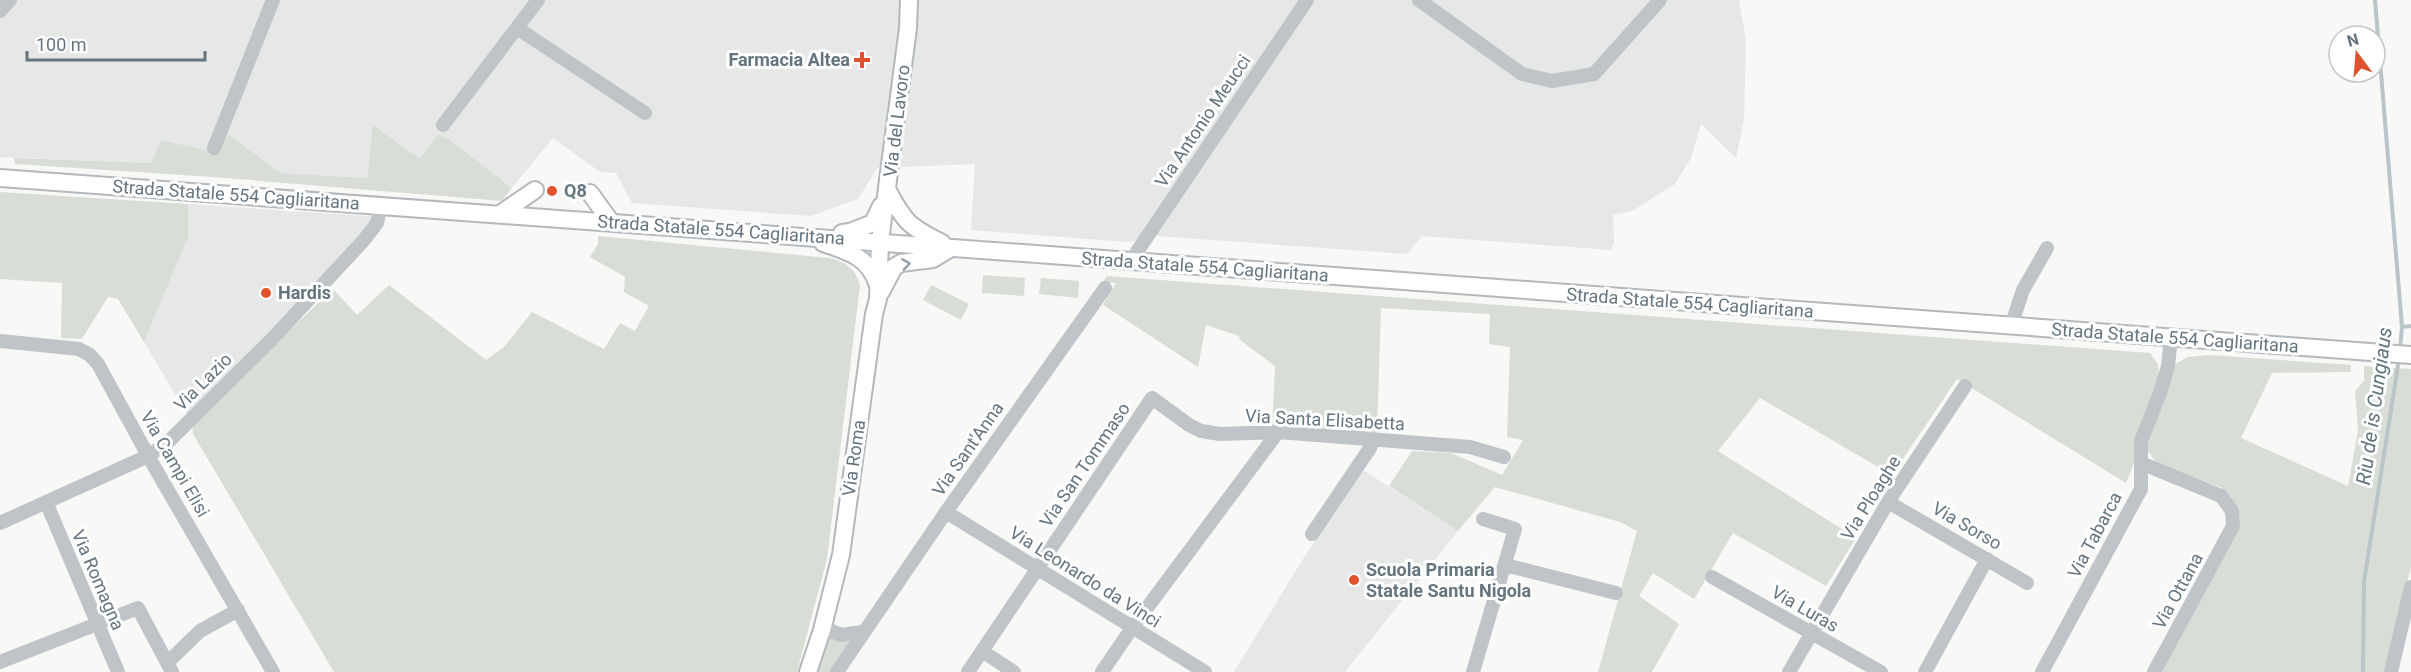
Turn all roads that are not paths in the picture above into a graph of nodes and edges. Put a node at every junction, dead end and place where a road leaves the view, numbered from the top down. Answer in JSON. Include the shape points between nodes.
{"nodes":[{"id":1,"x":10,"y":0,"type":"edge"},
{"id":2,"x":273,"y":0,"type":"edge"},
{"id":3,"x":538,"y":0,"type":"edge"},
{"id":4,"x":909,"y":0,"type":"edge"},
{"id":5,"x":1307,"y":0,"type":"edge"},
{"id":6,"x":1419,"y":0,"type":"edge"},
{"id":7,"x":1660,"y":0,"type":"edge"},
{"id":8,"x":0,"y":11,"type":"edge"},
{"id":9,"x":517,"y":28,"type":"junction"},
{"id":10,"x":645,"y":112,"type":"dead end"},
{"id":11,"x":443,"y":125,"type":"dead end"},
{"id":12,"x":213,"y":148,"type":"dead end"},
{"id":13,"x":0,"y":178,"type":"edge"},
{"id":14,"x":535,"y":190,"type":"dead end"},
{"id":15,"x":888,"y":191,"type":"junction"},
{"id":16,"x":590,"y":193,"type":"dead end"},
{"id":17,"x":381,"y":205,"type":"junction"},
{"id":18,"x":500,"y":214,"type":"junction"},
{"id":19,"x":611,"y":222,"type":"junction"},
{"id":20,"x":803,"y":236,"type":"junction"},
{"id":21,"x":880,"y":241,"type":"junction"},
{"id":22,"x":951,"y":248,"type":"junction"},
{"id":23,"x":2047,"y":248,"type":"dead end"},
{"id":24,"x":1130,"y":262,"type":"junction"},
{"id":25,"x":1105,"y":288,"type":"dead end"},
{"id":26,"x":878,"y":299,"type":"junction"},
{"id":27,"x":2011,"y":326,"type":"junction"},
{"id":28,"x":2171,"y":338,"type":"junction"},
{"id":29,"x":0,"y":341,"type":"edge"},
{"id":30,"x":2411,"y":355,"type":"edge"},
{"id":31,"x":1965,"y":386,"type":"dead end"},
{"id":32,"x":1152,"y":399,"type":"joint"},
{"id":33,"x":1278,"y":432,"type":"junction"},
{"id":34,"x":1372,"y":440,"type":"junction"},
{"id":35,"x":148,"y":456,"type":"junction"},
{"id":36,"x":1504,"y":457,"type":"dead end"},
{"id":37,"x":2141,"y":463,"type":"junction"},
{"id":38,"x":46,"y":502,"type":"junction"},
{"id":39,"x":1888,"y":502,"type":"junction"},
{"id":40,"x":946,"y":512,"type":"junction"},
{"id":41,"x":1483,"y":519,"type":"dead end"},
{"id":42,"x":0,"y":523,"type":"edge"},
{"id":43,"x":1312,"y":534,"type":"dead end"},
{"id":44,"x":1988,"y":559,"type":"junction"},
{"id":45,"x":1505,"y":565,"type":"junction"},
{"id":46,"x":1037,"y":568,"type":"junction"},
{"id":47,"x":1712,"y":577,"type":"dead end"},
{"id":48,"x":2027,"y":583,"type":"dead end"},
{"id":49,"x":1616,"y":593,"type":"dead end"},
{"id":50,"x":2410,"y":593,"type":"edge"},
{"id":51,"x":238,"y":610,"type":"junction"},
{"id":52,"x":97,"y":625,"type":"junction"},
{"id":53,"x":823,"y":627,"type":"junction"},
{"id":54,"x":1132,"y":628,"type":"junction"},
{"id":55,"x":862,"y":632,"type":"junction"},
{"id":56,"x":1811,"y":633,"type":"junction"},
{"id":57,"x":982,"y":651,"type":"junction"},
{"id":58,"x":0,"y":662,"type":"edge"},
{"id":59,"x":170,"y":668,"type":"edge"},
{"id":60,"x":118,"y":672,"type":"edge"},
{"id":61,"x":273,"y":672,"type":"edge"},
{"id":62,"x":808,"y":672,"type":"edge"},
{"id":63,"x":837,"y":672,"type":"edge"},
{"id":64,"x":968,"y":672,"type":"edge"},
{"id":65,"x":1014,"y":672,"type":"edge"},
{"id":66,"x":1102,"y":672,"type":"edge"},
{"id":67,"x":1205,"y":672,"type":"edge"},
{"id":68,"x":1473,"y":672,"type":"edge"},
{"id":69,"x":1789,"y":672,"type":"edge"},
{"id":70,"x":1881,"y":672,"type":"edge"},
{"id":71,"x":1925,"y":672,"type":"edge"},
{"id":72,"x":2042,"y":672,"type":"edge"},
{"id":73,"x":2154,"y":672,"type":"edge"},
{"id":74,"x":2391,"y":672,"type":"edge"}],
"edges":[{"from":1,"to":8,"type":"street"},
{"from":2,"to":12,"type":"street"},
{"from":3,"to":9,"type":"street"},
{"from":4,"to":15,"type":"main road","name":"Via del Lavoro"},
{"from":5,"to":24,"type":"street","name":"Via Antonio Meucci"},
{"from":6,"to":7,"type":"street","via":[[1522,74],[1552,81],[1594,74]]},
{"from":9,"to":10,"type":"street"},
{"from":9,"to":11,"type":"street"},
{"from":13,"to":17,"type":"main road","name":"Strada Statale 554 Cagliaritana"},
{"from":14,"to":18,"type":"main road"},
{"from":15,"to":20,"type":"main road","via":[[873,223],[850,232]]},
{"from":15,"to":21,"type":"main road","name":"Via del Lavoro"},
{"from":15,"to":22,"type":"main road","via":[[905,221]]},
{"from":16,"to":19,"type":"main road"},
{"from":17,"to":18,"type":"main road","name":"Strada Statale 554 Cagliaritana"},
{"from":17,"to":35,"type":"street","name":"Via Lazio","via":[[377,224],[273,338],[185,426]]},
{"from":18,"to":19,"type":"main road","name":"Strada Statale 554 Cagliaritana"},
{"from":19,"to":20,"type":"main road","name":"Strada Statale 554 Cagliaritana"},
{"from":20,"to":21,"type":"main road","name":"Strada Statale 554 Cagliaritana"},
{"from":20,"to":26,"type":"main road","via":[[864,260],[874,274]]},
{"from":21,"to":22,"type":"main road","name":"Strada Statale 554 Cagliaritana"},
{"from":21,"to":26,"type":"main road","name":"Via Roma"},
{"from":22,"to":24,"type":"main road","name":"Strada Statale 554 Cagliaritana"},
{"from":26,"to":22,"type":"main road","one_way":true,"via":[[894,267],[933,259]]},
{"from":23,"to":27,"type":"street","via":[[2023,290]]},
{"from":24,"to":27,"type":"main road","name":"Strada Statale 554 Cagliaritana"},
{"from":25,"to":40,"type":"street","name":"Via Sant'Anna"},
{"from":26,"to":53,"type":"main road","name":"Via Roma","via":[[841,555]]},
{"from":27,"to":28,"type":"main road","name":"Strada Statale 554 Cagliaritana"},
{"from":28,"to":30,"type":"main road","name":"Strada Statale 554 Cagliaritana"},
{"from":28,"to":37,"type":"street","name":"Via Tabarca","via":[[2168,366],[2141,441]]},
{"from":29,"to":35,"type":"street","name":"Via Campi Elisi","via":[[67,347],[90,355]]},
{"from":31,"to":39,"type":"street","name":"Via Ploaghe"},
{"from":32,"to":33,"type":"street","name":"Via Santa Elisabetta","via":[[1201,431]]},
{"from":32,"to":46,"type":"street","name":"Via San Tommaso"},
{"from":33,"to":34,"type":"street","name":"Via Santa Elisabetta"},
{"from":33,"to":54,"type":"street"},
{"from":34,"to":36,"type":"street","name":"Via Santa Elisabetta","via":[[1470,447]]},
{"from":34,"to":43,"type":"street"},
{"from":35,"to":38,"type":"street","name":"Via Lazio"},
{"from":35,"to":51,"type":"street","name":"Via Campi Elisi"},
{"from":37,"to":72,"type":"street","name":"Via Tabarca","via":[[2141,489]]},
{"from":37,"to":73,"type":"street","name":"Via Ottana","via":[[2222,496],[2232,511],[2233,526]]},
{"from":38,"to":42,"type":"street","name":"Via Lazio"},
{"from":38,"to":52,"type":"street","name":"Via Romagna"},
{"from":39,"to":44,"type":"street","name":"Via Sorso"},
{"from":39,"to":56,"type":"street","name":"Via Ploaghe"},
{"from":40,"to":46,"type":"street","name":"Via Leonardo da Vinci"},
{"from":40,"to":55,"type":"street","name":"Via Sant'Anna"},
{"from":41,"to":45,"type":"street","via":[[1515,529]]},
{"from":44,"to":48,"type":"street","name":"Via Sorso"},
{"from":44,"to":71,"type":"street"},
{"from":45,"to":49,"type":"street"},
{"from":45,"to":68,"type":"street"},
{"from":46,"to":54,"type":"street","name":"Via Leonardo da Vinci"},
{"from":46,"to":57,"type":"street","name":"Via San Tommaso"},
{"from":47,"to":56,"type":"street","name":"Via Luras"},
{"from":50,"to":74,"type":"street"},
{"from":51,"to":59,"type":"street","via":[[200,631]]},
{"from":51,"to":61,"type":"street","name":"Via Campi Elisi"},
{"from":52,"to":58,"type":"street"},
{"from":52,"to":59,"type":"street","via":[[138,608]]},
{"from":52,"to":60,"type":"street","name":"Via Romagna"},
{"from":53,"to":55,"type":"street","via":[[841,635]]},
{"from":53,"to":62,"type":"main road","name":"Via Roma"},
{"from":54,"to":66,"type":"street"},
{"from":54,"to":67,"type":"street","name":"Via Leonardo da Vinci"},
{"from":55,"to":63,"type":"street","name":"Via Sant'Anna"},
{"from":56,"to":69,"type":"street","name":"Via Ploaghe"},
{"from":56,"to":70,"type":"street","name":"Via Luras"},
{"from":57,"to":64,"type":"street","name":"Via San Tommaso"},
{"from":57,"to":65,"type":"street"}]}
